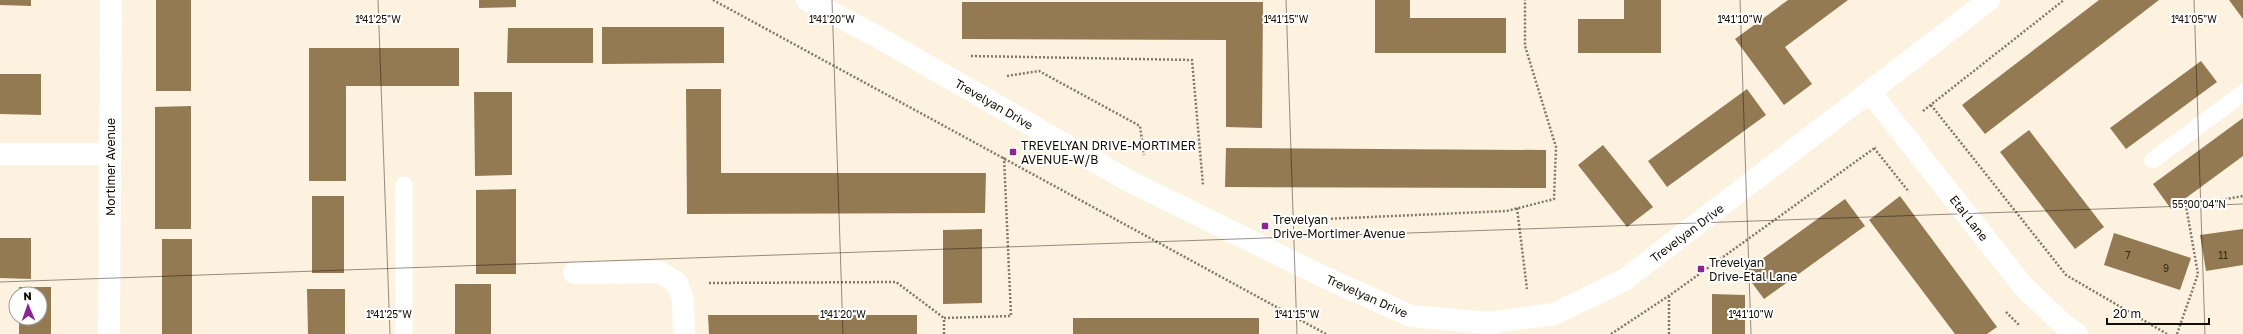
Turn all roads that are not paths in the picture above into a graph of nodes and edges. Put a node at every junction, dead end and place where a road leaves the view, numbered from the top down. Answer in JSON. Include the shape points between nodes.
{"nodes":[{"id":1,"x":111,"y":0,"type":"edge"},
{"id":2,"x":807,"y":0,"type":"edge"},
{"id":3,"x":1989,"y":0,"type":"edge"},
{"id":4,"x":1870,"y":92,"type":"junction"},
{"id":5,"x":2243,"y":93,"type":"edge"},
{"id":6,"x":0,"y":154,"type":"edge"},
{"id":7,"x":110,"y":154,"type":"junction"},
{"id":8,"x":2153,"y":160,"type":"dead end"},
{"id":9,"x":404,"y":185,"type":"dead end"},
{"id":10,"x":574,"y":273,"type":"dead end"},
{"id":11,"x":1487,"y":328,"type":"edge"},
{"id":12,"x":109,"y":334,"type":"edge"},
{"id":13,"x":404,"y":334,"type":"edge"},
{"id":14,"x":684,"y":334,"type":"edge"},
{"id":15,"x":2077,"y":334,"type":"edge"}],
"edges":[{"from":1,"to":7,"type":"street","name":"Mortimer Avenue"},
{"from":2,"to":11,"type":"street","name":"Trevelyan Drive","via":[[876,36],[1127,180],[1324,277],[1411,316]]},
{"from":3,"to":4,"type":"street","name":"Trevelyan Drive"},
{"from":4,"to":11,"type":"street","name":"Trevelyan Drive","via":[[1624,280],[1554,314]]},
{"from":4,"to":15,"type":"street","name":"Etal Lane","via":[[2023,286]]},
{"from":5,"to":8,"type":"lane"},
{"from":6,"to":7,"type":"street"},
{"from":7,"to":12,"type":"street","name":"Mortimer Avenue"},
{"from":9,"to":13,"type":"lane"},
{"from":10,"to":14,"type":"street","via":[[660,272],[677,283],[683,300]]}]}
